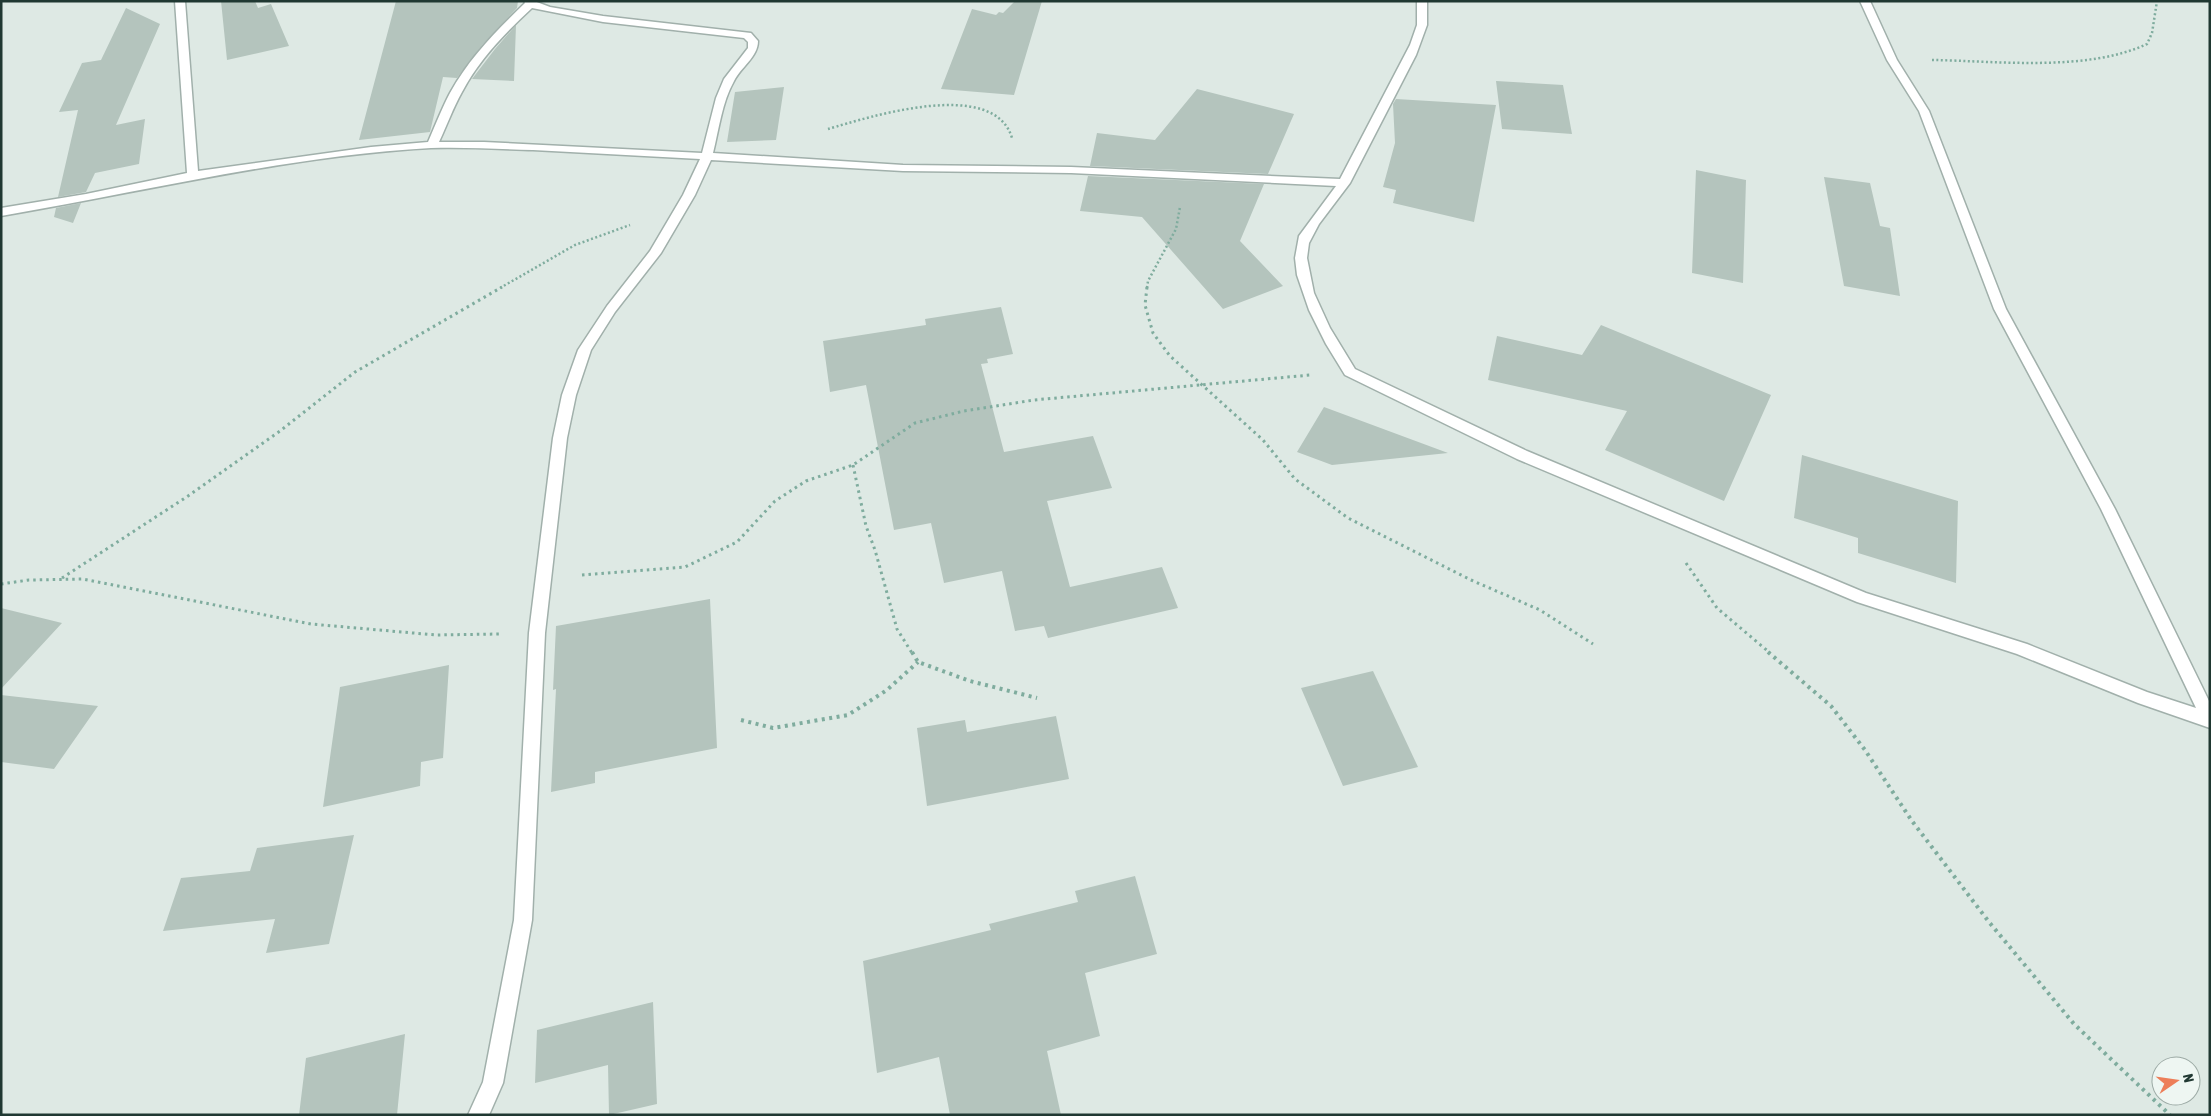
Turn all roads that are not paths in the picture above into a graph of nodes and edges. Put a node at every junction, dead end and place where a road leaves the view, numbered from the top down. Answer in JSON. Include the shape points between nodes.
{"nodes":[{"id":1,"x":180,"y":1,"type":"edge"},
{"id":2,"x":1422,"y":1,"type":"edge"},
{"id":3,"x":1865,"y":1,"type":"edge"},
{"id":4,"x":530,"y":3,"type":"edge"},
{"id":5,"x":432,"y":145,"type":"junction"},
{"id":6,"x":707,"y":156,"type":"junction"},
{"id":7,"x":193,"y":175,"type":"junction"},
{"id":8,"x":1344,"y":183,"type":"junction"},
{"id":9,"x":1,"y":212,"type":"edge"},
{"id":10,"x":2209,"y":721,"type":"edge"},
{"id":11,"x":478,"y":1115,"type":"edge"}],
"edges":[{"from":1,"to":7,"type":"street"},
{"from":2,"to":8,"type":"street","via":[[1422,30]]},
{"from":3,"to":10,"type":"street","via":[[1892,60],[1924,111],[2000,309],[2108,509]]},
{"from":4,"to":5,"type":"street","via":[[469,71]]},
{"from":4,"to":6,"type":"street","via":[[541,9],[591,18],[747,35],[753,41],[753,48],[729,79]]},
{"from":5,"to":6,"type":"street"},
{"from":5,"to":7,"type":"street","via":[[371,150]]},
{"from":6,"to":8,"type":"street","via":[[903,168],[1071,170]]},
{"from":6,"to":11,"type":"street","via":[[673,224],[585,350],[569,395],[560,438],[537,633],[523,920],[493,1083]]},
{"from":7,"to":9,"type":"street"},
{"from":8,"to":10,"type":"street","via":[[1303,242],[1302,272],[1315,312],[1350,372],[1522,455],[1862,598],[2021,648]]}]}
